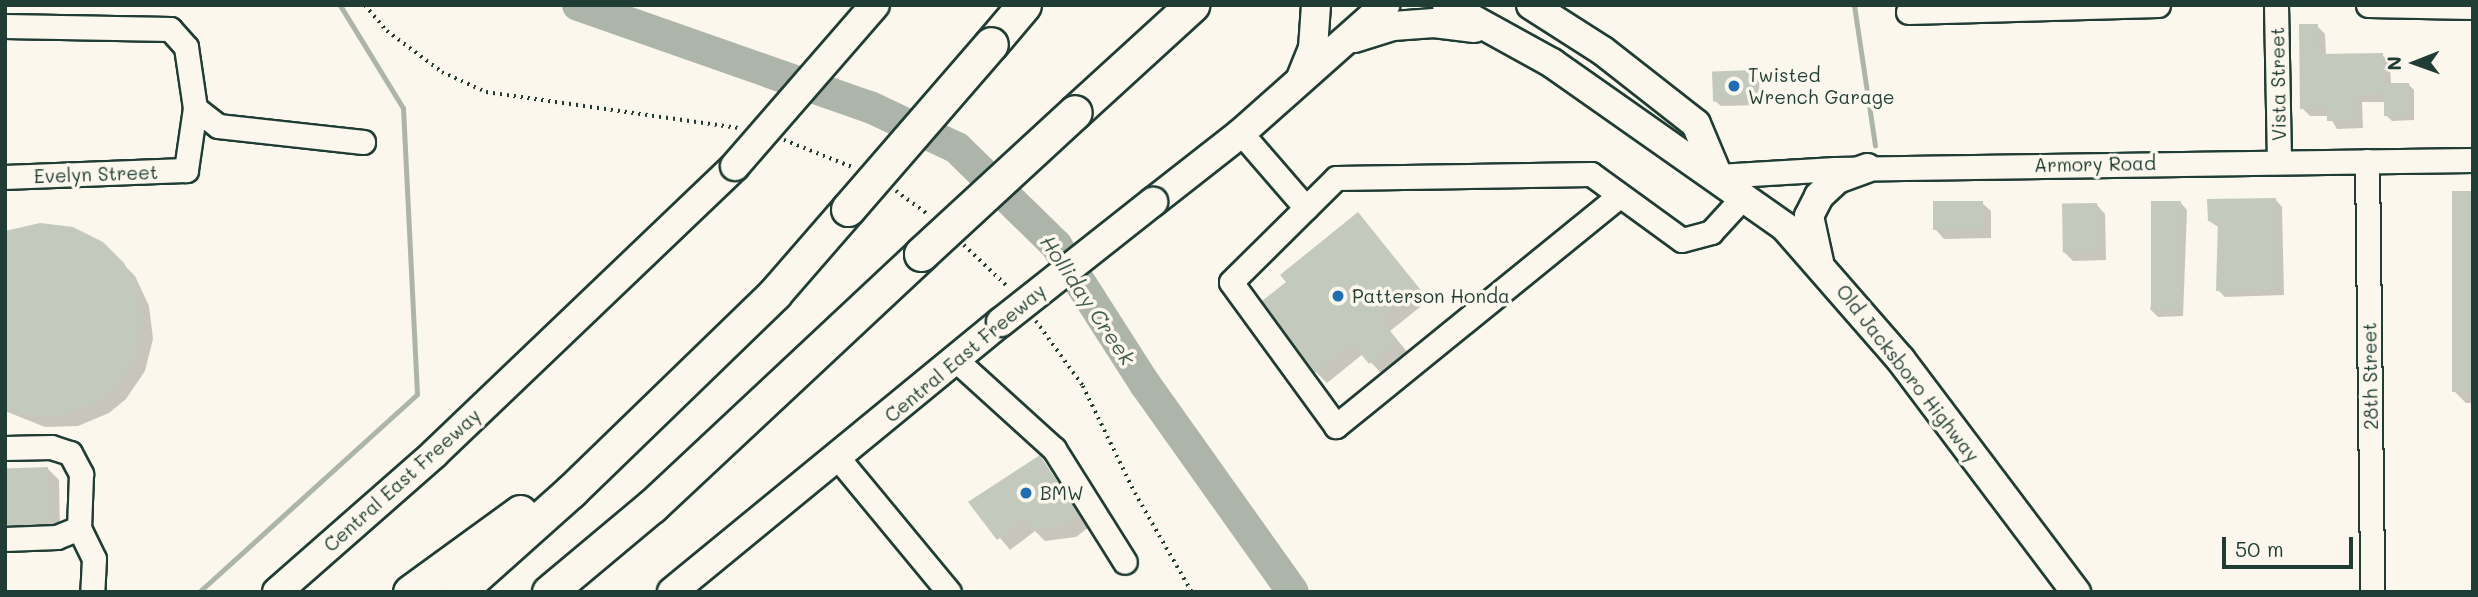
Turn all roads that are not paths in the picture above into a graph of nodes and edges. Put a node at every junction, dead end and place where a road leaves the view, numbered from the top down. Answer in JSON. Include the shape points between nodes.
{"nodes":[{"id":1,"x":875,"y":5,"type":"edge"},
{"id":2,"x":1024,"y":5,"type":"edge"},
{"id":3,"x":1192,"y":5,"type":"edge"},
{"id":4,"x":1316,"y":5,"type":"edge"},
{"id":5,"x":1385,"y":5,"type":"edge"},
{"id":6,"x":1447,"y":5,"type":"edge"},
{"id":7,"x":1531,"y":5,"type":"edge"},
{"id":8,"x":2158,"y":5,"type":"edge"},
{"id":9,"x":2276,"y":5,"type":"edge"},
{"id":10,"x":2368,"y":5,"type":"edge"},
{"id":11,"x":2473,"y":6,"type":"edge"},
{"id":12,"x":1908,"y":12,"type":"dead end"},
{"id":13,"x":5,"y":26,"type":"edge"},
{"id":14,"x":1492,"y":30,"type":"junction"},
{"id":15,"x":1344,"y":41,"type":"junction"},
{"id":16,"x":1300,"y":80,"type":"junction"},
{"id":17,"x":195,"y":108,"type":"junction"},
{"id":18,"x":1241,"y":133,"type":"junction"},
{"id":19,"x":363,"y":142,"type":"dead end"},
{"id":20,"x":2473,"y":160,"type":"edge"},
{"id":21,"x":2367,"y":161,"type":"junction"},
{"id":22,"x":2279,"y":162,"type":"junction"},
{"id":23,"x":1867,"y":168,"type":"junction"},
{"id":24,"x":1718,"y":176,"type":"junction"},
{"id":25,"x":5,"y":177,"type":"edge"},
{"id":26,"x":1619,"y":196,"type":"junction"},
{"id":27,"x":1744,"y":196,"type":"junction"},
{"id":28,"x":1306,"y":208,"type":"junction"},
{"id":29,"x":1819,"y":262,"type":"junction"},
{"id":30,"x":957,"y":361,"type":"junction"},
{"id":31,"x":5,"y":448,"type":"edge"},
{"id":32,"x":838,"y":458,"type":"junction"},
{"id":33,"x":571,"y":491,"type":"junction"},
{"id":34,"x":652,"y":506,"type":"junction"},
{"id":35,"x":79,"y":528,"type":"junction"},
{"id":36,"x":5,"y":538,"type":"edge"},
{"id":37,"x":1125,"y":562,"type":"dead end"},
{"id":38,"x":687,"y":587,"type":"edge"},
{"id":39,"x":92,"y":592,"type":"edge"},
{"id":40,"x":277,"y":592,"type":"edge"},
{"id":41,"x":410,"y":592,"type":"edge"},
{"id":42,"x":458,"y":592,"type":"edge"},
{"id":43,"x":549,"y":592,"type":"edge"},
{"id":44,"x":569,"y":592,"type":"edge"},
{"id":45,"x":949,"y":592,"type":"edge"},
{"id":46,"x":2076,"y":592,"type":"edge"},
{"id":47,"x":2372,"y":592,"type":"edge"}],
"edges":[{"from":1,"to":40,"type":"main road","name":"Central East Freeway","bridge":true,"via":[[735,166],[435,453]]},
{"from":2,"to":33,"type":"highway","bridge":true,"via":[[775,293]]},
{"from":3,"to":34,"type":"highway","bridge":true},
{"from":4,"to":16,"type":"main road","via":[[1313,48]]},
{"from":5,"to":15,"type":"main road","name":"Central East Freeway"},
{"from":6,"to":14,"type":"main road","name":"Old Jacksboro Highway"},
{"from":7,"to":24,"type":"main road","name":"Old Jacksboro Highway","via":[[1603,51],[1696,124]]},
{"from":8,"to":12,"type":"street"},
{"from":9,"to":22,"type":"street","name":"Vista Street"},
{"from":10,"to":11,"type":"street"},
{"from":13,"to":17,"type":"street","via":[[170,29],[186,47]]},
{"from":14,"to":15,"type":"main road","via":[[1434,23],[1393,26]]},
{"from":14,"to":24,"type":"main road","name":"Old Jacksboro Highway","via":[[1552,63],[1678,155]]},
{"from":15,"to":16,"type":"main road","name":"Central East Freeway"},
{"from":16,"to":18,"type":"main road","name":"Central East Freeway"},
{"from":17,"to":19,"type":"street","via":[[218,126]]},
{"from":17,"to":25,"type":"street","name":"Evelyn Street","via":[[186,170]]},
{"from":18,"to":28,"type":"street"},
{"from":18,"to":30,"type":"main road","name":"Central East Freeway","bridge":true},
{"from":20,"to":21,"type":"street","name":"Armory Road"},
{"from":21,"to":22,"type":"street","name":"Armory Road"},
{"from":21,"to":47,"type":"street","name":"28th Street"},
{"from":22,"to":23,"type":"street","name":"Armory Road"},
{"from":23,"to":24,"type":"street","name":"Armory Road"},
{"from":23,"to":29,"type":"main road","via":[[1837,179],[1819,196],[1810,216]]},
{"from":24,"to":27,"type":"main road","name":"Old Jacksboro Highway"},
{"from":26,"to":27,"type":"street","via":[[1682,240],[1711,232]]},
{"from":26,"to":28,"type":"street","via":[[1591,174],[1336,178]]},
{"from":26,"to":28,"type":"street","via":[[1336,426],[1231,282]]},
{"from":27,"to":29,"type":"main road","name":"Old Jacksboro Highway","via":[[1785,227]]},
{"from":29,"to":46,"type":"main road","name":"Old Jacksboro Highway","via":[[1901,360]]},
{"from":30,"to":32,"type":"main road","name":"Central East Freeway"},
{"from":30,"to":37,"type":"street","via":[[1054,449]]},
{"from":31,"to":35,"type":"street","via":[[51,447],[78,461]]},
{"from":32,"to":38,"type":"main road","name":"Central East Freeway"},
{"from":32,"to":45,"type":"street"},
{"from":33,"to":41,"type":"highway","via":[[513,516]]},
{"from":33,"to":42,"type":"highway"},
{"from":34,"to":43,"type":"highway"},
{"from":34,"to":44,"type":"highway"},
{"from":35,"to":36,"type":"street","via":[[57,537]]},
{"from":35,"to":39,"type":"street","via":[[94,559]]}]}
